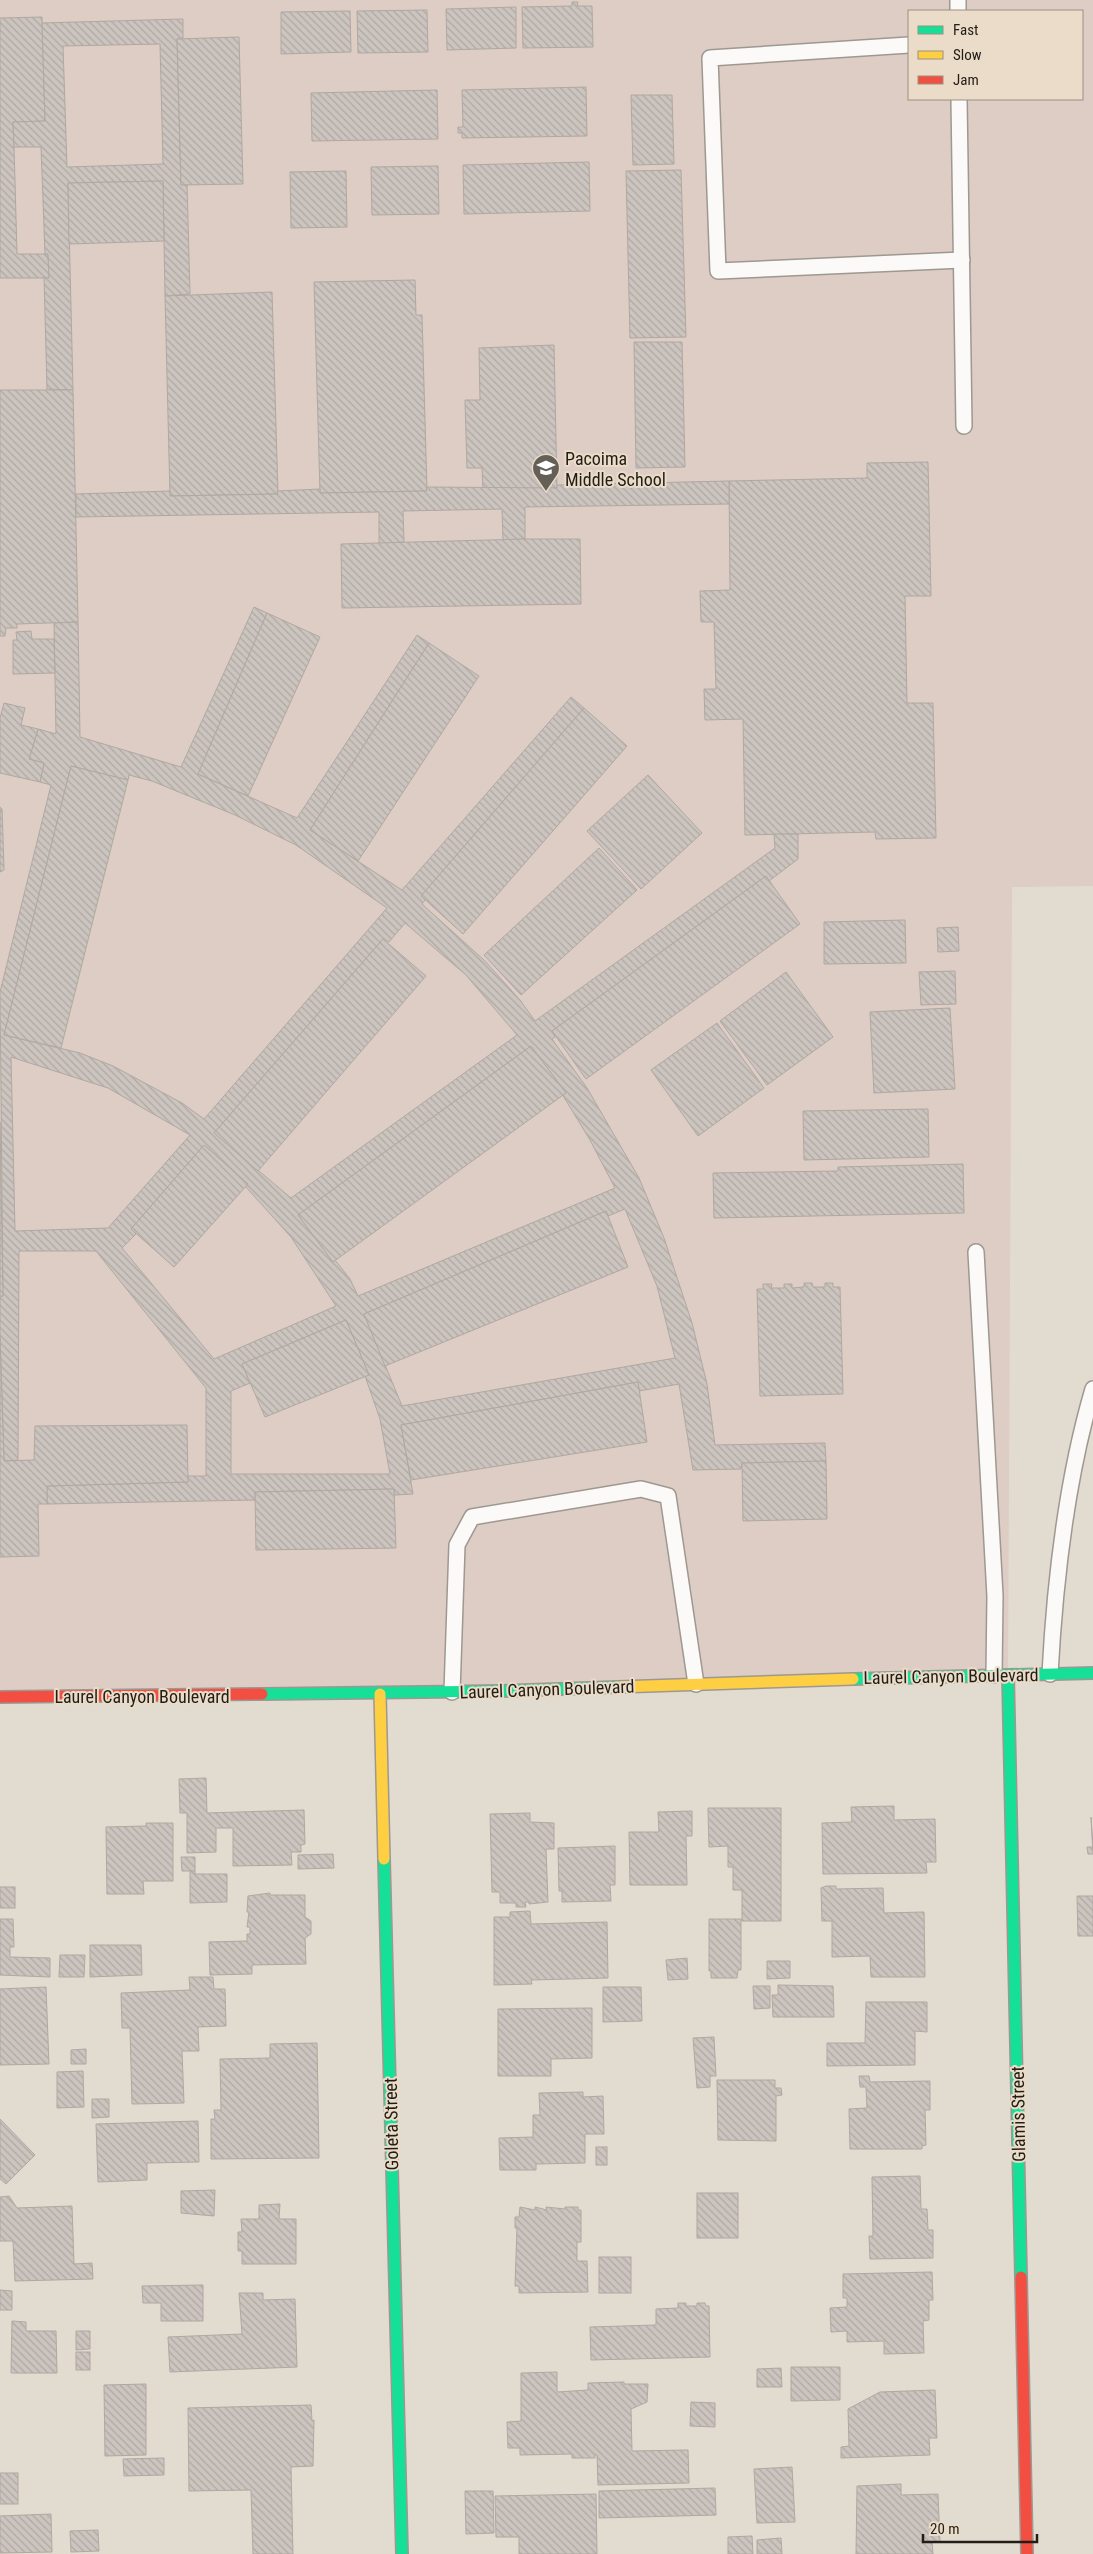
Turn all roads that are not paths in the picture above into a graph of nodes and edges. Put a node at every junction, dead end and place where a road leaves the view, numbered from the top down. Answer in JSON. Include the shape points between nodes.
{"nodes":[{"id":1,"x":908,"y":45,"type":"edge"},
{"id":2,"x":959,"y":100,"type":"edge"},
{"id":3,"x":962,"y":260,"type":"junction"},
{"id":4,"x":964,"y":426,"type":"dead end"},
{"id":5,"x":976,"y":1252,"type":"dead end"},
{"id":6,"x":1093,"y":1389,"type":"edge"},
{"id":7,"x":1093,"y":1673,"type":"edge"},
{"id":8,"x":1050,"y":1674,"type":"junction"},
{"id":9,"x":1001,"y":1675,"type":"junction"},
{"id":10,"x":696,"y":1684,"type":"junction"},
{"id":11,"x":452,"y":1692,"type":"junction"},
{"id":12,"x":380,"y":1694,"type":"junction"},
{"id":13,"x":0,"y":1697,"type":"edge"},
{"id":14,"x":402,"y":2554,"type":"edge"},
{"id":15,"x":1027,"y":2554,"type":"edge"}],
"edges":[{"from":1,"to":3,"type":"lane","via":[[710,58],[718,271]]},
{"from":2,"to":3,"type":"lane"},
{"from":3,"to":4,"type":"lane"},
{"from":5,"to":9,"type":"lane"},
{"from":6,"to":8,"type":"lane","via":[[1054,1594]]},
{"from":7,"to":8,"type":"street","name":"Laurel Canyon Boulevard"},
{"from":8,"to":9,"type":"street","name":"Laurel Canyon Boulevard"},
{"from":9,"to":10,"type":"street","name":"Laurel Canyon Boulevard"},
{"from":9,"to":15,"type":"street","name":"Glamis Street"},
{"from":10,"to":11,"type":"street","name":"Laurel Canyon Boulevard"},
{"from":10,"to":11,"type":"lane","via":[[668,1496],[641,1489],[472,1518],[457,1545]]},
{"from":11,"to":12,"type":"street","name":"Laurel Canyon Boulevard"},
{"from":12,"to":13,"type":"street","name":"Laurel Canyon Boulevard"},
{"from":12,"to":14,"type":"street","name":"Goleta Street"}]}
